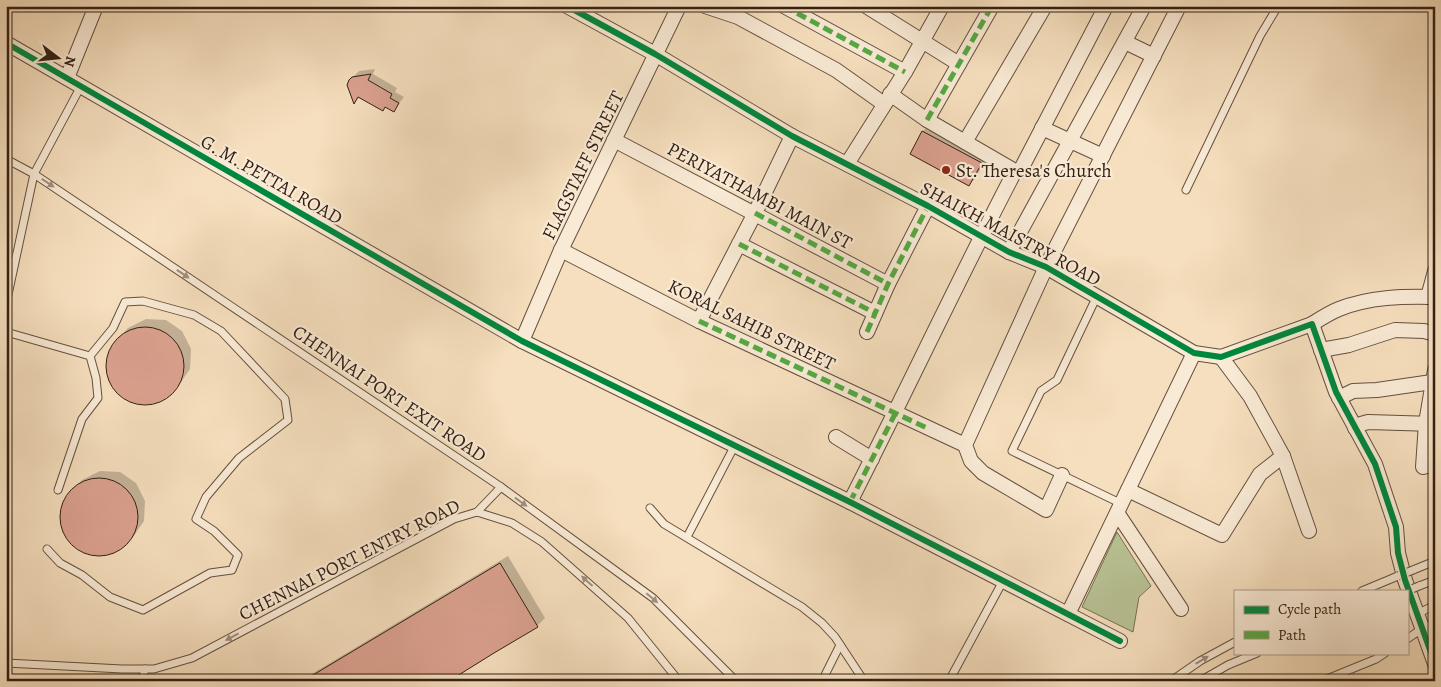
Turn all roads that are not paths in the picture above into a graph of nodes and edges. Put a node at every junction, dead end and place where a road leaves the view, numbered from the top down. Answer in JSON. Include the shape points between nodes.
{"nodes":[{"id":1,"x":96,"y":6,"type":"edge"},
{"id":2,"x":567,"y":6,"type":"edge"},
{"id":3,"x":679,"y":6,"type":"edge"},
{"id":4,"x":706,"y":6,"type":"edge"},
{"id":5,"x":784,"y":6,"type":"edge"},
{"id":6,"x":866,"y":6,"type":"edge"},
{"id":7,"x":942,"y":6,"type":"edge"},
{"id":8,"x":992,"y":6,"type":"edge"},
{"id":9,"x":1044,"y":6,"type":"edge"},
{"id":10,"x":1106,"y":6,"type":"edge"},
{"id":11,"x":1144,"y":6,"type":"edge"},
{"id":12,"x":1179,"y":6,"type":"edge"},
{"id":13,"x":1278,"y":6,"type":"edge"},
{"id":14,"x":922,"y":40,"type":"junction"},
{"id":15,"x":1125,"y":42,"type":"junction"},
{"id":16,"x":6,"y":43,"type":"edge"},
{"id":17,"x":655,"y":54,"type":"junction"},
{"id":18,"x":1154,"y":56,"type":"junction"},
{"id":19,"x":958,"y":64,"type":"junction"},
{"id":20,"x":905,"y":72,"type":"junction"},
{"id":21,"x":67,"y":78,"type":"junction"},
{"id":22,"x":81,"y":86,"type":"junction"},
{"id":23,"x":887,"y":99,"type":"junction"},
{"id":24,"x":927,"y":120,"type":"junction"},
{"id":25,"x":1042,"y":128,"type":"junction"},
{"id":26,"x":792,"y":136,"type":"junction"},
{"id":27,"x":614,"y":140,"type":"junction"},
{"id":28,"x":1071,"y":141,"type":"junction"},
{"id":29,"x":965,"y":142,"type":"junction"},
{"id":30,"x":1103,"y":156,"type":"junction"},
{"id":31,"x":6,"y":159,"type":"edge"},
{"id":32,"x":847,"y":164,"type":"junction"},
{"id":33,"x":1015,"y":171,"type":"junction"},
{"id":34,"x":34,"y":174,"type":"junction"},
{"id":35,"x":1186,"y":190,"type":"dead end"},
{"id":36,"x":928,"y":206,"type":"junction"},
{"id":37,"x":755,"y":213,"type":"junction"},
{"id":38,"x":982,"y":235,"type":"junction"},
{"id":39,"x":739,"y":244,"type":"junction"},
{"id":40,"x":561,"y":250,"type":"junction"},
{"id":41,"x":1009,"y":252,"type":"junction"},
{"id":42,"x":1046,"y":267,"type":"junction"},
{"id":43,"x":1435,"y":271,"type":"edge"},
{"id":44,"x":888,"y":284,"type":"junction"},
{"id":45,"x":1097,"y":296,"type":"junction"},
{"id":46,"x":1431,"y":297,"type":"edge"},
{"id":47,"x":6,"y":304,"type":"edge"},
{"id":48,"x":876,"y":313,"type":"junction"},
{"id":49,"x":699,"y":321,"type":"junction"},
{"id":50,"x":1312,"y":324,"type":"junction"},
{"id":51,"x":6,"y":332,"type":"edge"},
{"id":52,"x":867,"y":332,"type":"dead end"},
{"id":53,"x":1435,"y":334,"type":"edge"},
{"id":54,"x":522,"y":341,"type":"junction"},
{"id":55,"x":1321,"y":350,"type":"junction"},
{"id":56,"x":1194,"y":353,"type":"junction"},
{"id":57,"x":90,"y":356,"type":"junction"},
{"id":58,"x":1221,"y":357,"type":"junction"},
{"id":59,"x":1434,"y":376,"type":"edge"},
{"id":60,"x":1339,"y":398,"type":"junction"},
{"id":61,"x":895,"y":414,"type":"junction"},
{"id":62,"x":1430,"y":424,"type":"edge"},
{"id":63,"x":1355,"y":428,"type":"junction"},
{"id":64,"x":836,"y":437,"type":"dead end"},
{"id":65,"x":735,"y":445,"type":"junction"},
{"id":66,"x":965,"y":445,"type":"junction"},
{"id":67,"x":1283,"y":456,"type":"junction"},
{"id":68,"x":872,"y":460,"type":"junction"},
{"id":69,"x":1435,"y":464,"type":"edge"},
{"id":70,"x":1062,"y":475,"type":"junction"},
{"id":71,"x":501,"y":487,"type":"junction"},
{"id":72,"x":58,"y":490,"type":"dead end"},
{"id":73,"x":1128,"y":490,"type":"junction"},
{"id":74,"x":850,"y":502,"type":"junction"},
{"id":75,"x":650,"y":508,"type":"dead end"},
{"id":76,"x":1120,"y":509,"type":"junction"},
{"id":77,"x":476,"y":512,"type":"junction"},
{"id":78,"x":1309,"y":531,"type":"dead end"},
{"id":79,"x":687,"y":537,"type":"junction"},
{"id":80,"x":47,"y":549,"type":"dead end"},
{"id":81,"x":1435,"y":561,"type":"edge"},
{"id":82,"x":1435,"y":580,"type":"edge"},
{"id":83,"x":1003,"y":581,"type":"junction"},
{"id":84,"x":1364,"y":590,"type":"edge"},
{"id":85,"x":1408,"y":591,"type":"edge"},
{"id":86,"x":1435,"y":605,"type":"edge"},
{"id":87,"x":1181,"y":609,"type":"dead end"},
{"id":88,"x":1068,"y":614,"type":"junction"},
{"id":89,"x":1417,"y":614,"type":"junction"},
{"id":90,"x":1429,"y":626,"type":"edge"},
{"id":91,"x":1408,"y":637,"type":"edge"},
{"id":92,"x":1120,"y":642,"type":"dead end"},
{"id":93,"x":1234,"y":643,"type":"edge"},
{"id":94,"x":840,"y":645,"type":"junction"},
{"id":95,"x":1255,"y":654,"type":"edge"},
{"id":96,"x":1384,"y":654,"type":"edge"},
{"id":97,"x":6,"y":663,"type":"edge"},
{"id":98,"x":1435,"y":664,"type":"edge"},
{"id":99,"x":145,"y":669,"type":"junction"},
{"id":100,"x":825,"y":675,"type":"dead end"},
{"id":101,"x":142,"y":681,"type":"edge"},
{"id":102,"x":679,"y":681,"type":"edge"},
{"id":103,"x":736,"y":681,"type":"edge"},
{"id":104,"x":864,"y":681,"type":"edge"},
{"id":105,"x":949,"y":681,"type":"edge"},
{"id":106,"x":1171,"y":681,"type":"edge"},
{"id":107,"x":1200,"y":681,"type":"edge"},
{"id":108,"x":1322,"y":681,"type":"edge"}],
"edges":[{"from":1,"to":21,"type":"street"},
{"from":2,"to":17,"type":"street","name":"SHAIKH MAISTRY ROAD"},
{"from":3,"to":17,"type":"street","name":"FLAGSTAFF STREET"},
{"from":4,"to":23,"type":"street","via":[[738,18]]},
{"from":5,"to":20,"type":"street"},
{"from":6,"to":14,"type":"street"},
{"from":7,"to":14,"type":"street"},
{"from":8,"to":19,"type":"street"},
{"from":9,"to":29,"type":"street"},
{"from":10,"to":25,"type":"street"},
{"from":11,"to":15,"type":"street"},
{"from":12,"to":18,"type":"street"},
{"from":13,"to":35,"type":"lane","via":[[1260,36]]},
{"from":14,"to":19,"type":"street"},
{"from":14,"to":20,"type":"street"},
{"from":15,"to":18,"type":"street"},
{"from":15,"to":28,"type":"street"},
{"from":16,"to":21,"type":"street","name":"G. M. PETTAI ROAD"},
{"from":17,"to":26,"type":"street","name":"SHAIKH MAISTRY ROAD"},
{"from":17,"to":27,"type":"street","name":"FLAGSTAFF STREET"},
{"from":18,"to":30,"type":"street"},
{"from":19,"to":24,"type":"street"},
{"from":20,"to":23,"type":"street"},
{"from":21,"to":22,"type":"street","name":"G. M. PETTAI ROAD"},
{"from":22,"to":34,"type":"lane"},
{"from":22,"to":54,"type":"street","name":"G. M. PETTAI ROAD"},
{"from":23,"to":24,"type":"street"},
{"from":23,"to":32,"type":"street"},
{"from":24,"to":29,"type":"street"},
{"from":25,"to":28,"type":"street"},
{"from":25,"to":33,"type":"street","via":[[1020,171]]},
{"from":26,"to":32,"type":"street","name":"SHAIKH MAISTRY ROAD"},
{"from":26,"to":37,"type":"street"},
{"from":27,"to":37,"type":"street","name":"PERIYATHAMBI MAIN ST"},
{"from":27,"to":40,"type":"street","name":"FLAGSTAFF STREET"},
{"from":28,"to":30,"type":"street"},
{"from":28,"to":41,"type":"street"},
{"from":29,"to":33,"type":"street"},
{"from":30,"to":42,"type":"street"},
{"from":31,"to":34,"type":"lane","name":"CHENNAI PORT EXIT ROAD"},
{"from":32,"to":36,"type":"street","name":"SHAIKH MAISTRY ROAD"},
{"from":33,"to":38,"type":"street"},
{"from":34,"to":47,"type":"lane"},
{"from":34,"to":71,"type":"lane","name":"CHENNAI PORT EXIT ROAD","one_way":true},
{"from":36,"to":38,"type":"street","name":"SHAIKH MAISTRY ROAD"},
{"from":36,"to":44,"type":"street"},
{"from":37,"to":39,"type":"street"},
{"from":37,"to":44,"type":"street","name":"PERIYATHAMBI MAIN ST"},
{"from":38,"to":41,"type":"street","name":"SHAIKH MAISTRY ROAD"},
{"from":38,"to":61,"type":"street"},
{"from":39,"to":48,"type":"street"},
{"from":39,"to":49,"type":"street"},
{"from":40,"to":49,"type":"street","name":"KORAL SAHIB STREET"},
{"from":40,"to":54,"type":"street","name":"FLAGSTAFF STREET"},
{"from":41,"to":42,"type":"street","name":"SHAIKH MAISTRY ROAD"},
{"from":42,"to":45,"type":"street","name":"SHAIKH MAISTRY ROAD"},
{"from":42,"to":66,"type":"street"},
{"from":43,"to":46,"type":"street"},
{"from":44,"to":48,"type":"street"},
{"from":45,"to":56,"type":"street","name":"SHAIKH MAISTRY ROAD"},
{"from":45,"to":70,"type":"lane","via":[[1057,380],[1041,391],[1012,451]]},
{"from":46,"to":50,"type":"street","name":"SHAIKH MAISTRY ROAD","via":[[1366,300],[1337,309]]},
{"from":48,"to":52,"type":"street"},
{"from":49,"to":61,"type":"street","name":"KORAL SAHIB STREET"},
{"from":50,"to":55,"type":"street"},
{"from":50,"to":58,"type":"street","name":"SHAIKH MAISTRY ROAD"},
{"from":51,"to":57,"type":"lane"},
{"from":53,"to":55,"type":"street","via":[[1395,330]]},
{"from":54,"to":65,"type":"street","name":"G. M. PETTAI ROAD"},
{"from":55,"to":60,"type":"street"},
{"from":56,"to":58,"type":"street","name":"SHAIKH MAISTRY ROAD"},
{"from":56,"to":73,"type":"street"},
{"from":57,"to":72,"type":"lane","via":[[98,398],[82,419]]},
{"from":57,"to":80,"type":"lane","via":[[113,328],[125,302],[143,302],[194,315],[221,331],[285,398],[288,420],[239,458],[206,497],[196,519],[214,531],[238,555],[232,570],[210,573],[143,610],[110,597],[82,575],[60,564]]},
{"from":58,"to":67,"type":"street","via":[[1250,396]]},
{"from":59,"to":60,"type":"street","via":[[1377,390],[1353,391]]},
{"from":59,"to":62,"type":"street"},
{"from":60,"to":63,"type":"street"},
{"from":61,"to":66,"type":"street","name":"KORAL SAHIB STREET"},
{"from":61,"to":68,"type":"street"},
{"from":62,"to":63,"type":"street","via":[[1368,422]]},
{"from":62,"to":69,"type":"street","via":[[1424,467]]},
{"from":63,"to":89,"type":"street","via":[[1375,464],[1396,526],[1398,553]]},
{"from":64,"to":68,"type":"street"},
{"from":65,"to":74,"type":"street","name":"G. M. PETTAI ROAD"},
{"from":65,"to":79,"type":"lane"},
{"from":66,"to":70,"type":"street","via":[[971,461],[983,474],[1046,510]]},
{"from":67,"to":73,"type":"street","via":[[1260,474],[1222,535]]},
{"from":67,"to":78,"type":"street"},
{"from":68,"to":74,"type":"street"},
{"from":70,"to":76,"type":"lane"},
{"from":71,"to":77,"type":"lane"},
{"from":71,"to":103,"type":"lane","name":"CHENNAI PORT EXIT ROAD","one_way":true,"via":[[653,598]]},
{"from":73,"to":76,"type":"street"},
{"from":74,"to":83,"type":"street","name":"G. M. PETTAI ROAD"},
{"from":75,"to":79,"type":"lane","via":[[664,524]]},
{"from":76,"to":87,"type":"street"},
{"from":76,"to":88,"type":"street"},
{"from":77,"to":99,"type":"lane","name":"CHENNAI PORT ENTRY ROAD","one_way":true,"via":[[454,519],[192,658]]},
{"from":102,"to":77,"type":"lane","name":"CHENNAI PORT ENTRY ROAD","one_way":true,"via":[[628,618],[542,542],[512,523]]},
{"from":79,"to":94,"type":"lane","via":[[802,607],[822,623]]},
{"from":81,"to":84,"type":"lane","bridge":true},
{"from":82,"to":85,"type":"lane","bridge":true},
{"from":83,"to":88,"type":"street","name":"G. M. PETTAI ROAD"},
{"from":83,"to":105,"type":"lane"},
{"from":86,"to":89,"type":"lane"},
{"from":88,"to":92,"type":"street","name":"G. M. PETTAI ROAD"},
{"from":89,"to":90,"type":"street"},
{"from":90,"to":91,"type":"lane"},
{"from":90,"to":98,"type":"street"},
{"from":106,"to":93,"type":"lane","one_way":true},
{"from":94,"to":100,"type":"lane"},
{"from":94,"to":104,"type":"lane"},
{"from":95,"to":107,"type":"lane"},
{"from":96,"to":108,"type":"lane"},
{"from":97,"to":99,"type":"lane","name":"CHENNAI PORT ENTRY ROAD"},
{"from":99,"to":101,"type":"lane"}]}
